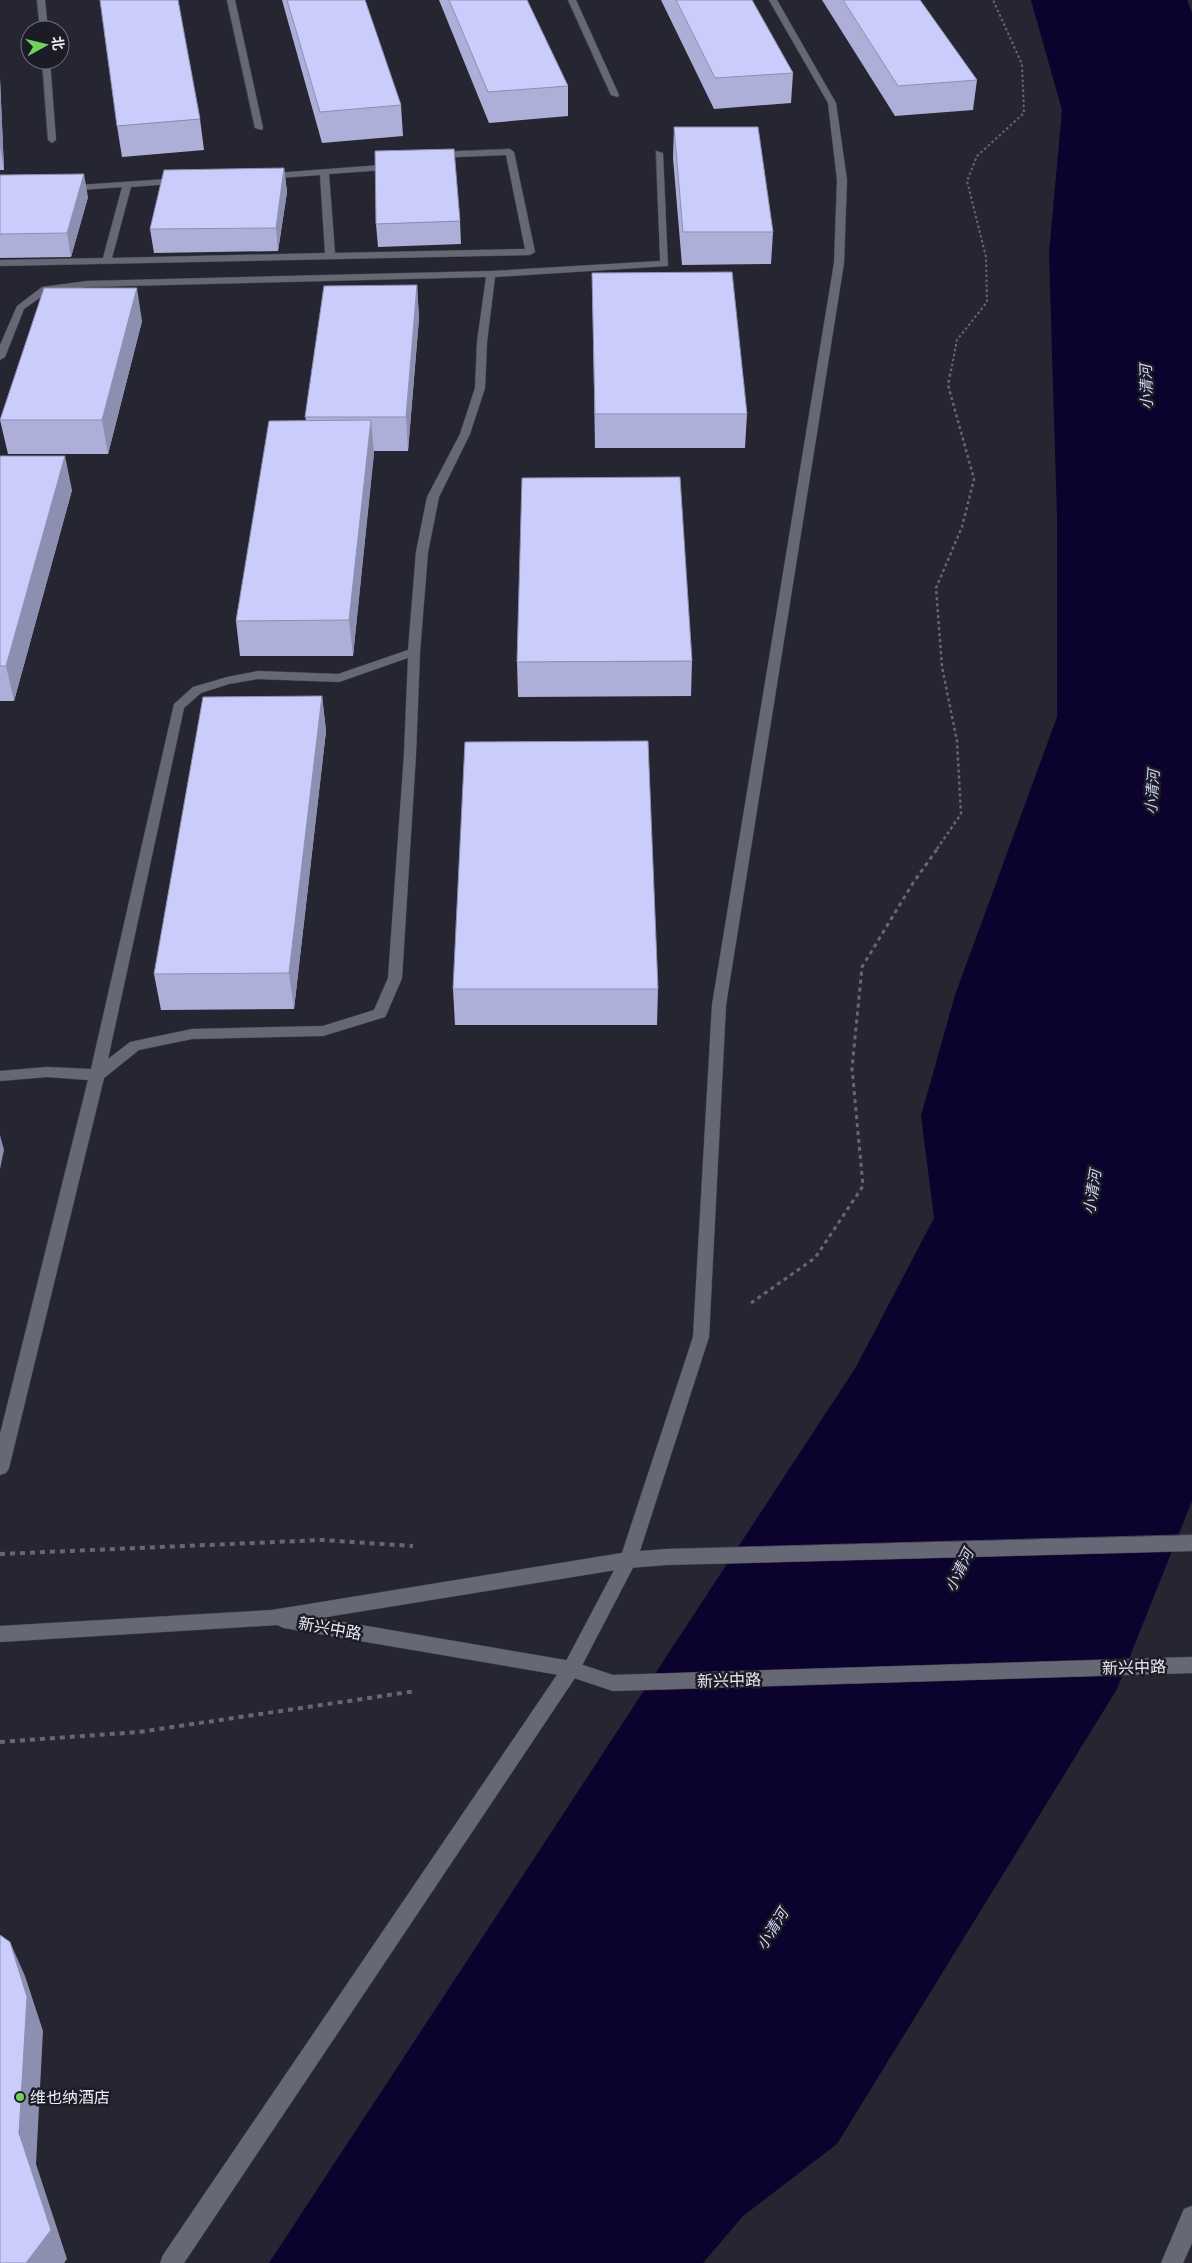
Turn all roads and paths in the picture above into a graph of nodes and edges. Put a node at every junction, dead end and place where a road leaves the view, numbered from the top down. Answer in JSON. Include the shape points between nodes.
{"nodes":[{"id":1,"x":41,"y":0,"type":"edge"},
{"id":2,"x":231,"y":0,"type":"edge"},
{"id":3,"x":572,"y":0,"type":"edge"},
{"id":4,"x":773,"y":0,"type":"edge"},
{"id":5,"x":993,"y":0,"type":"edge"},
{"id":6,"x":43,"y":20,"type":"edge"},
{"id":7,"x":47,"y":70,"type":"edge"},
{"id":8,"x":615,"y":95,"type":"dead end"},
{"id":9,"x":259,"y":128,"type":"dead end"},
{"id":10,"x":52,"y":140,"type":"dead end"},
{"id":11,"x":659,"y":153,"type":"dead end"},
{"id":12,"x":422,"y":156,"type":"edge"},
{"id":13,"x":402,"y":157,"type":"edge"},
{"id":14,"x":324,"y":172,"type":"junction"},
{"id":15,"x":255,"y":177,"type":"edge"},
{"id":16,"x":196,"y":180,"type":"edge"},
{"id":17,"x":127,"y":184,"type":"junction"},
{"id":18,"x":59,"y":189,"type":"edge"},
{"id":19,"x":330,"y":255,"type":"junction"},
{"id":20,"x":107,"y":260,"type":"junction"},
{"id":21,"x":0,"y":263,"type":"edge"},
{"id":22,"x":491,"y":274,"type":"junction"},
{"id":23,"x":0,"y":357,"type":"edge"},
{"id":24,"x":414,"y":652,"type":"junction"},
{"id":25,"x":98,"y":1075,"type":"junction"},
{"id":26,"x":0,"y":1076,"type":"edge"},
{"id":27,"x":701,"y":1337,"type":"junction"},
{"id":28,"x":0,"y":1468,"type":"edge"},
{"id":29,"x":1192,"y":1543,"type":"edge"},
{"id":30,"x":420,"y":1547,"type":"dead end"},
{"id":31,"x":0,"y":1554,"type":"edge"},
{"id":32,"x":628,"y":1560,"type":"junction"},
{"id":33,"x":272,"y":1618,"type":"junction"},
{"id":34,"x":0,"y":1634,"type":"edge"},
{"id":35,"x":1192,"y":1665,"type":"edge"},
{"id":36,"x":571,"y":1669,"type":"junction"},
{"id":37,"x":424,"y":1690,"type":"dead end"},
{"id":38,"x":0,"y":1742,"type":"edge"},
{"id":39,"x":1192,"y":2217,"type":"edge"},
{"id":40,"x":171,"y":2263,"type":"edge"},
{"id":41,"x":1172,"y":2263,"type":"edge"}],
"edges":[{"from":1,"to":6,"type":"street"},
{"from":2,"to":9,"type":"street"},
{"from":3,"to":8,"type":"street"},
{"from":4,"to":27,"type":"street","via":[[832,103],[842,180],[840,262],[719,1005]]},
{"from":5,"to":27,"type":"path","via":[[1022,64],[1024,113],[977,156],[967,181],[986,257],[987,302],[957,340],[948,385],[974,479],[962,527],[936,588],[942,667],[957,741],[961,814],[913,883],[862,967],[852,1068],[863,1186],[815,1258]]},
{"from":7,"to":10,"type":"street"},
{"from":11,"to":22,"type":"street","via":[[665,264]]},
{"from":12,"to":19,"type":"street","via":[[510,152],[530,252]]},
{"from":13,"to":14,"type":"street","via":[[403,167]]},
{"from":14,"to":15,"type":"street"},
{"from":14,"to":19,"type":"street"},
{"from":16,"to":17,"type":"street"},
{"from":17,"to":18,"type":"street"},
{"from":17,"to":20,"type":"street"},
{"from":19,"to":20,"type":"street"},
{"from":20,"to":21,"type":"street"},
{"from":22,"to":23,"type":"street","via":[[87,284],[45,289],[20,308]]},
{"from":22,"to":24,"type":"street","via":[[480,388],[466,434],[432,497],[422,552]]},
{"from":24,"to":25,"type":"street","via":[[339,678],[258,675],[227,681],[197,690],[178,707]]},
{"from":24,"to":25,"type":"street","via":[[395,978],[380,1013],[323,1031],[192,1034],[135,1046]]},
{"from":25,"to":26,"type":"street","via":[[47,1072]]},
{"from":25,"to":28,"type":"street"},
{"from":27,"to":32,"type":"street"},
{"from":29,"to":32,"type":"street","name":"新兴中路"},
{"from":30,"to":31,"type":"path","via":[[322,1540]]},
{"from":32,"to":33,"type":"street","name":"新兴中路"},
{"from":32,"to":36,"type":"street"},
{"from":33,"to":34,"type":"street","name":"新兴中路"},
{"from":33,"to":36,"type":"street","name":"新兴中路"},
{"from":35,"to":36,"type":"street","name":"新兴中路","via":[[613,1683]]},
{"from":36,"to":40,"type":"street"},
{"from":37,"to":38,"type":"path","via":[[139,1732]]},
{"from":39,"to":41,"type":"street"}]}
